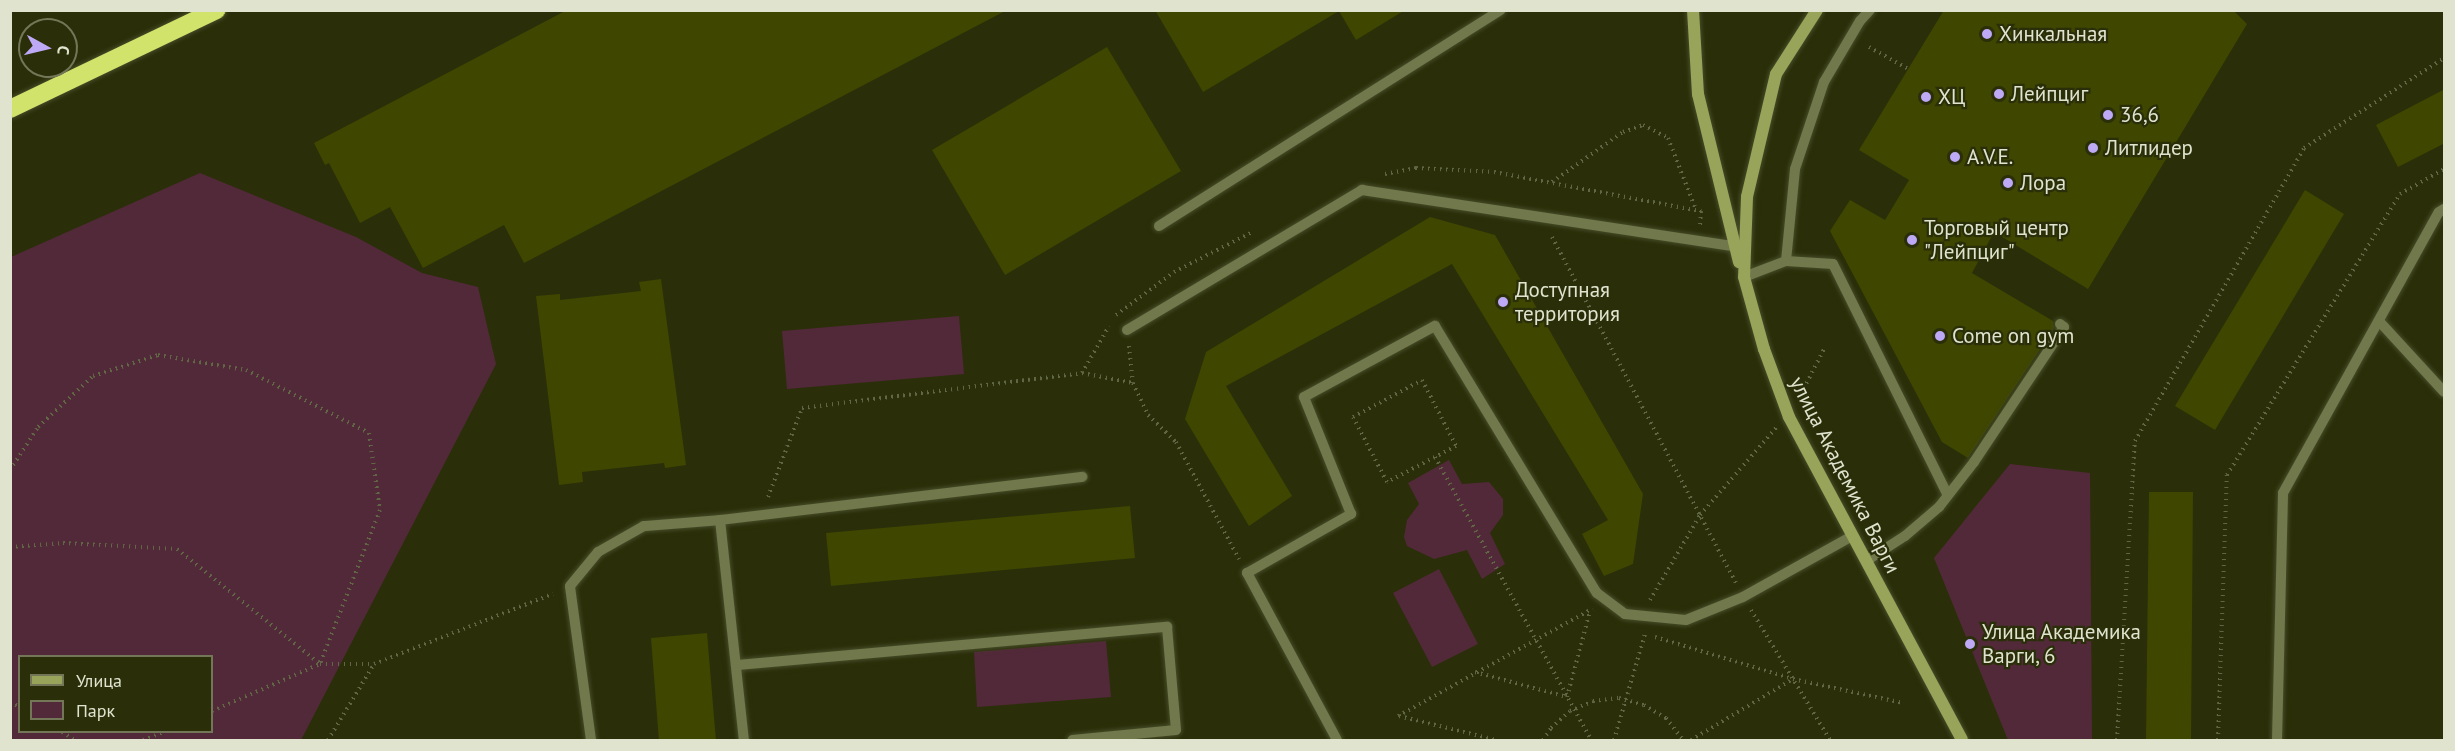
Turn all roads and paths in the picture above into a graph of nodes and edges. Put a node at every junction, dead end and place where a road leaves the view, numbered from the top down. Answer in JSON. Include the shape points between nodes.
{"nodes":[{"id":1,"x":217,"y":10,"type":"edge"},
{"id":2,"x":1501,"y":10,"type":"edge"},
{"id":3,"x":1693,"y":10,"type":"edge"},
{"id":4,"x":1817,"y":10,"type":"edge"},
{"id":5,"x":1870,"y":10,"type":"edge"},
{"id":6,"x":1869,"y":47,"type":"dead end"},
{"id":7,"x":2445,"y":58,"type":"edge"},
{"id":8,"x":1908,"y":69,"type":"dead end"},
{"id":9,"x":10,"y":109,"type":"edge"},
{"id":10,"x":2445,"y":169,"type":"edge"},
{"id":11,"x":1382,"y":174,"type":"dead end"},
{"id":12,"x":1551,"y":183,"type":"junction"},
{"id":13,"x":2445,"y":209,"type":"edge"},
{"id":14,"x":1696,"y":210,"type":"junction"},
{"id":15,"x":1542,"y":219,"type":"junction"},
{"id":16,"x":1159,"y":226,"type":"dead end"},
{"id":17,"x":1256,"y":230,"type":"dead end"},
{"id":18,"x":1699,"y":244,"type":"junction"},
{"id":19,"x":1734,"y":246,"type":"junction"},
{"id":20,"x":1786,"y":261,"type":"junction"},
{"id":21,"x":1744,"y":277,"type":"junction"},
{"id":22,"x":1752,"y":306,"type":"junction"},
{"id":23,"x":2379,"y":321,"type":"junction"},
{"id":24,"x":2060,"y":324,"type":"dead end"},
{"id":25,"x":1127,"y":330,"type":"joint"},
{"id":26,"x":1824,"y":349,"type":"dead end"},
{"id":27,"x":1082,"y":373,"type":"junction"},
{"id":28,"x":1133,"y":383,"type":"junction"},
{"id":29,"x":2445,"y":392,"type":"edge"},
{"id":30,"x":1789,"y":417,"type":"junction"},
{"id":31,"x":1435,"y":457,"type":"junction"},
{"id":32,"x":10,"y":470,"type":"edge"},
{"id":33,"x":1082,"y":477,"type":"dead end"},
{"id":34,"x":1947,"y":494,"type":"junction"},
{"id":35,"x":761,"y":515,"type":"junction"},
{"id":36,"x":1700,"y":515,"type":"junction"},
{"id":37,"x":720,"y":520,"type":"junction"},
{"id":38,"x":1852,"y":536,"type":"junction"},
{"id":39,"x":10,"y":547,"type":"edge"},
{"id":40,"x":1866,"y":561,"type":"junction"},
{"id":41,"x":1247,"y":573,"type":"junction"},
{"id":42,"x":570,"y":586,"type":"junction"},
{"id":43,"x":1743,"y":597,"type":"junction"},
{"id":44,"x":1607,"y":602,"type":"junction"},
{"id":45,"x":1590,"y":610,"type":"junction"},
{"id":46,"x":1647,"y":617,"type":"junction"},
{"id":47,"x":1645,"y":634,"type":"junction"},
{"id":48,"x":1535,"y":640,"type":"junction"},
{"id":49,"x":320,"y":664,"type":"junction"},
{"id":50,"x":374,"y":664,"type":"junction"},
{"id":51,"x":737,"y":665,"type":"junction"},
{"id":52,"x":1474,"y":672,"type":"junction"},
{"id":53,"x":1793,"y":679,"type":"junction"},
{"id":54,"x":1567,"y":697,"type":"junction"},
{"id":55,"x":1626,"y":700,"type":"junction"},
{"id":56,"x":1903,"y":703,"type":"dead end"},
{"id":57,"x":1574,"y":709,"type":"junction"},
{"id":58,"x":213,"y":711,"type":"edge"},
{"id":59,"x":162,"y":733,"type":"edge"},
{"id":60,"x":143,"y":741,"type":"edge"},
{"id":61,"x":328,"y":741,"type":"edge"},
{"id":62,"x":591,"y":741,"type":"edge"},
{"id":63,"x":744,"y":741,"type":"edge"},
{"id":64,"x":1072,"y":741,"type":"edge"},
{"id":65,"x":1337,"y":741,"type":"edge"},
{"id":66,"x":1497,"y":741,"type":"edge"},
{"id":67,"x":1543,"y":741,"type":"edge"},
{"id":68,"x":1591,"y":741,"type":"edge"},
{"id":69,"x":1614,"y":741,"type":"edge"},
{"id":70,"x":1683,"y":741,"type":"edge"},
{"id":71,"x":1691,"y":741,"type":"edge"},
{"id":72,"x":1830,"y":741,"type":"edge"},
{"id":73,"x":1962,"y":741,"type":"edge"},
{"id":74,"x":2117,"y":741,"type":"edge"},
{"id":75,"x":2218,"y":741,"type":"edge"},
{"id":76,"x":2277,"y":741,"type":"edge"}],
"edges":[{"from":1,"to":9,"type":"highway"},
{"from":2,"to":16,"type":"lane"},
{"from":3,"to":19,"type":"street","via":[[1698,94]]},
{"from":4,"to":21,"type":"street","name":"улица Академика Варги","via":[[1776,74],[1747,197]]},
{"from":5,"to":20,"type":"lane","via":[[1824,82],[1795,169]]},
{"from":6,"to":8,"type":"path"},
{"from":7,"to":74,"type":"path","via":[[2304,148],[2135,441]]},
{"from":10,"to":75,"type":"path","via":[[2400,194],[2227,475]]},
{"from":11,"to":12,"type":"path","via":[[1416,168],[1494,172]]},
{"from":12,"to":14,"type":"path"},
{"from":12,"to":14,"type":"path","via":[[1623,132],[1643,125],[1668,138]]},
{"from":13,"to":23,"type":"lane","via":[[2439,212]]},
{"from":14,"to":18,"type":"path","via":[[1701,211]]},
{"from":15,"to":18,"type":"lane"},
{"from":15,"to":25,"type":"lane","via":[[1362,190]]},
{"from":15,"to":36,"type":"path"},
{"from":17,"to":27,"type":"path","via":[[1174,272],[1117,312]]},
{"from":18,"to":19,"type":"lane"},
{"from":19,"to":22,"type":"street"},
{"from":20,"to":21,"type":"lane"},
{"from":20,"to":34,"type":"lane","via":[[1833,264]]},
{"from":21,"to":22,"type":"street","name":"улица Академика Варги"},
{"from":22,"to":30,"type":"street","name":"улица Академика Варги"},
{"from":23,"to":29,"type":"lane"},
{"from":23,"to":76,"type":"lane","via":[[2283,493]]},
{"from":24,"to":34,"type":"lane","via":[[2064,327],[2013,404]]},
{"from":25,"to":28,"type":"path"},
{"from":26,"to":30,"type":"path"},
{"from":27,"to":28,"type":"path"},
{"from":27,"to":35,"type":"path","via":[[802,408]]},
{"from":28,"to":41,"type":"path","via":[[1148,415],[1176,442]]},
{"from":30,"to":36,"type":"path","via":[[1764,439]]},
{"from":30,"to":38,"type":"street","name":"улица Академика Варги"},
{"from":31,"to":31,"type":"path","via":[[1456,446],[1422,380],[1353,417],[1387,482]]},
{"from":31,"to":48,"type":"path"},
{"from":32,"to":49,"type":"path","via":[[38,427],[93,376],[158,355],[246,370],[369,432],[380,510]]},
{"from":33,"to":35,"type":"lane"},
{"from":34,"to":40,"type":"lane","via":[[1939,507],[1905,536]]},
{"from":35,"to":37,"type":"lane"},
{"from":36,"to":43,"type":"path"},
{"from":36,"to":46,"type":"path","via":[[1651,593]]},
{"from":37,"to":42,"type":"lane","via":[[644,526],[598,552]]},
{"from":37,"to":51,"type":"lane"},
{"from":38,"to":40,"type":"street","name":"улица Академика Варги"},
{"from":38,"to":43,"type":"lane"},
{"from":39,"to":49,"type":"path","via":[[63,543],[177,549]]},
{"from":40,"to":73,"type":"street","name":"улица Академика Варги"},
{"from":41,"to":44,"type":"lane","via":[[1351,514],[1304,397],[1435,326],[1597,593]]},
{"from":41,"to":65,"type":"lane"},
{"from":42,"to":50,"type":"path"},
{"from":42,"to":62,"type":"lane"},
{"from":43,"to":46,"type":"lane","via":[[1686,620]]},
{"from":43,"to":53,"type":"path"},
{"from":44,"to":45,"type":"path"},
{"from":44,"to":46,"type":"lane","via":[[1625,614]]},
{"from":45,"to":48,"type":"path"},
{"from":45,"to":54,"type":"path"},
{"from":46,"to":47,"type":"path"},
{"from":47,"to":53,"type":"path"},
{"from":47,"to":55,"type":"path"},
{"from":48,"to":52,"type":"path"},
{"from":48,"to":54,"type":"path"},
{"from":49,"to":50,"type":"path"},
{"from":49,"to":58,"type":"path"},
{"from":50,"to":61,"type":"path"},
{"from":51,"to":63,"type":"lane"},
{"from":51,"to":64,"type":"lane","via":[[1167,627],[1176,730]]},
{"from":52,"to":54,"type":"path"},
{"from":52,"to":66,"type":"path","via":[[1398,716]]},
{"from":53,"to":56,"type":"path"},
{"from":53,"to":71,"type":"path"},
{"from":53,"to":72,"type":"path"},
{"from":54,"to":57,"type":"path"},
{"from":55,"to":57,"type":"path","via":[[1593,701]]},
{"from":55,"to":69,"type":"path"},
{"from":55,"to":70,"type":"path","via":[[1666,718]]},
{"from":57,"to":67,"type":"path","via":[[1551,728]]},
{"from":57,"to":68,"type":"path"},
{"from":59,"to":60,"type":"path"}]}
